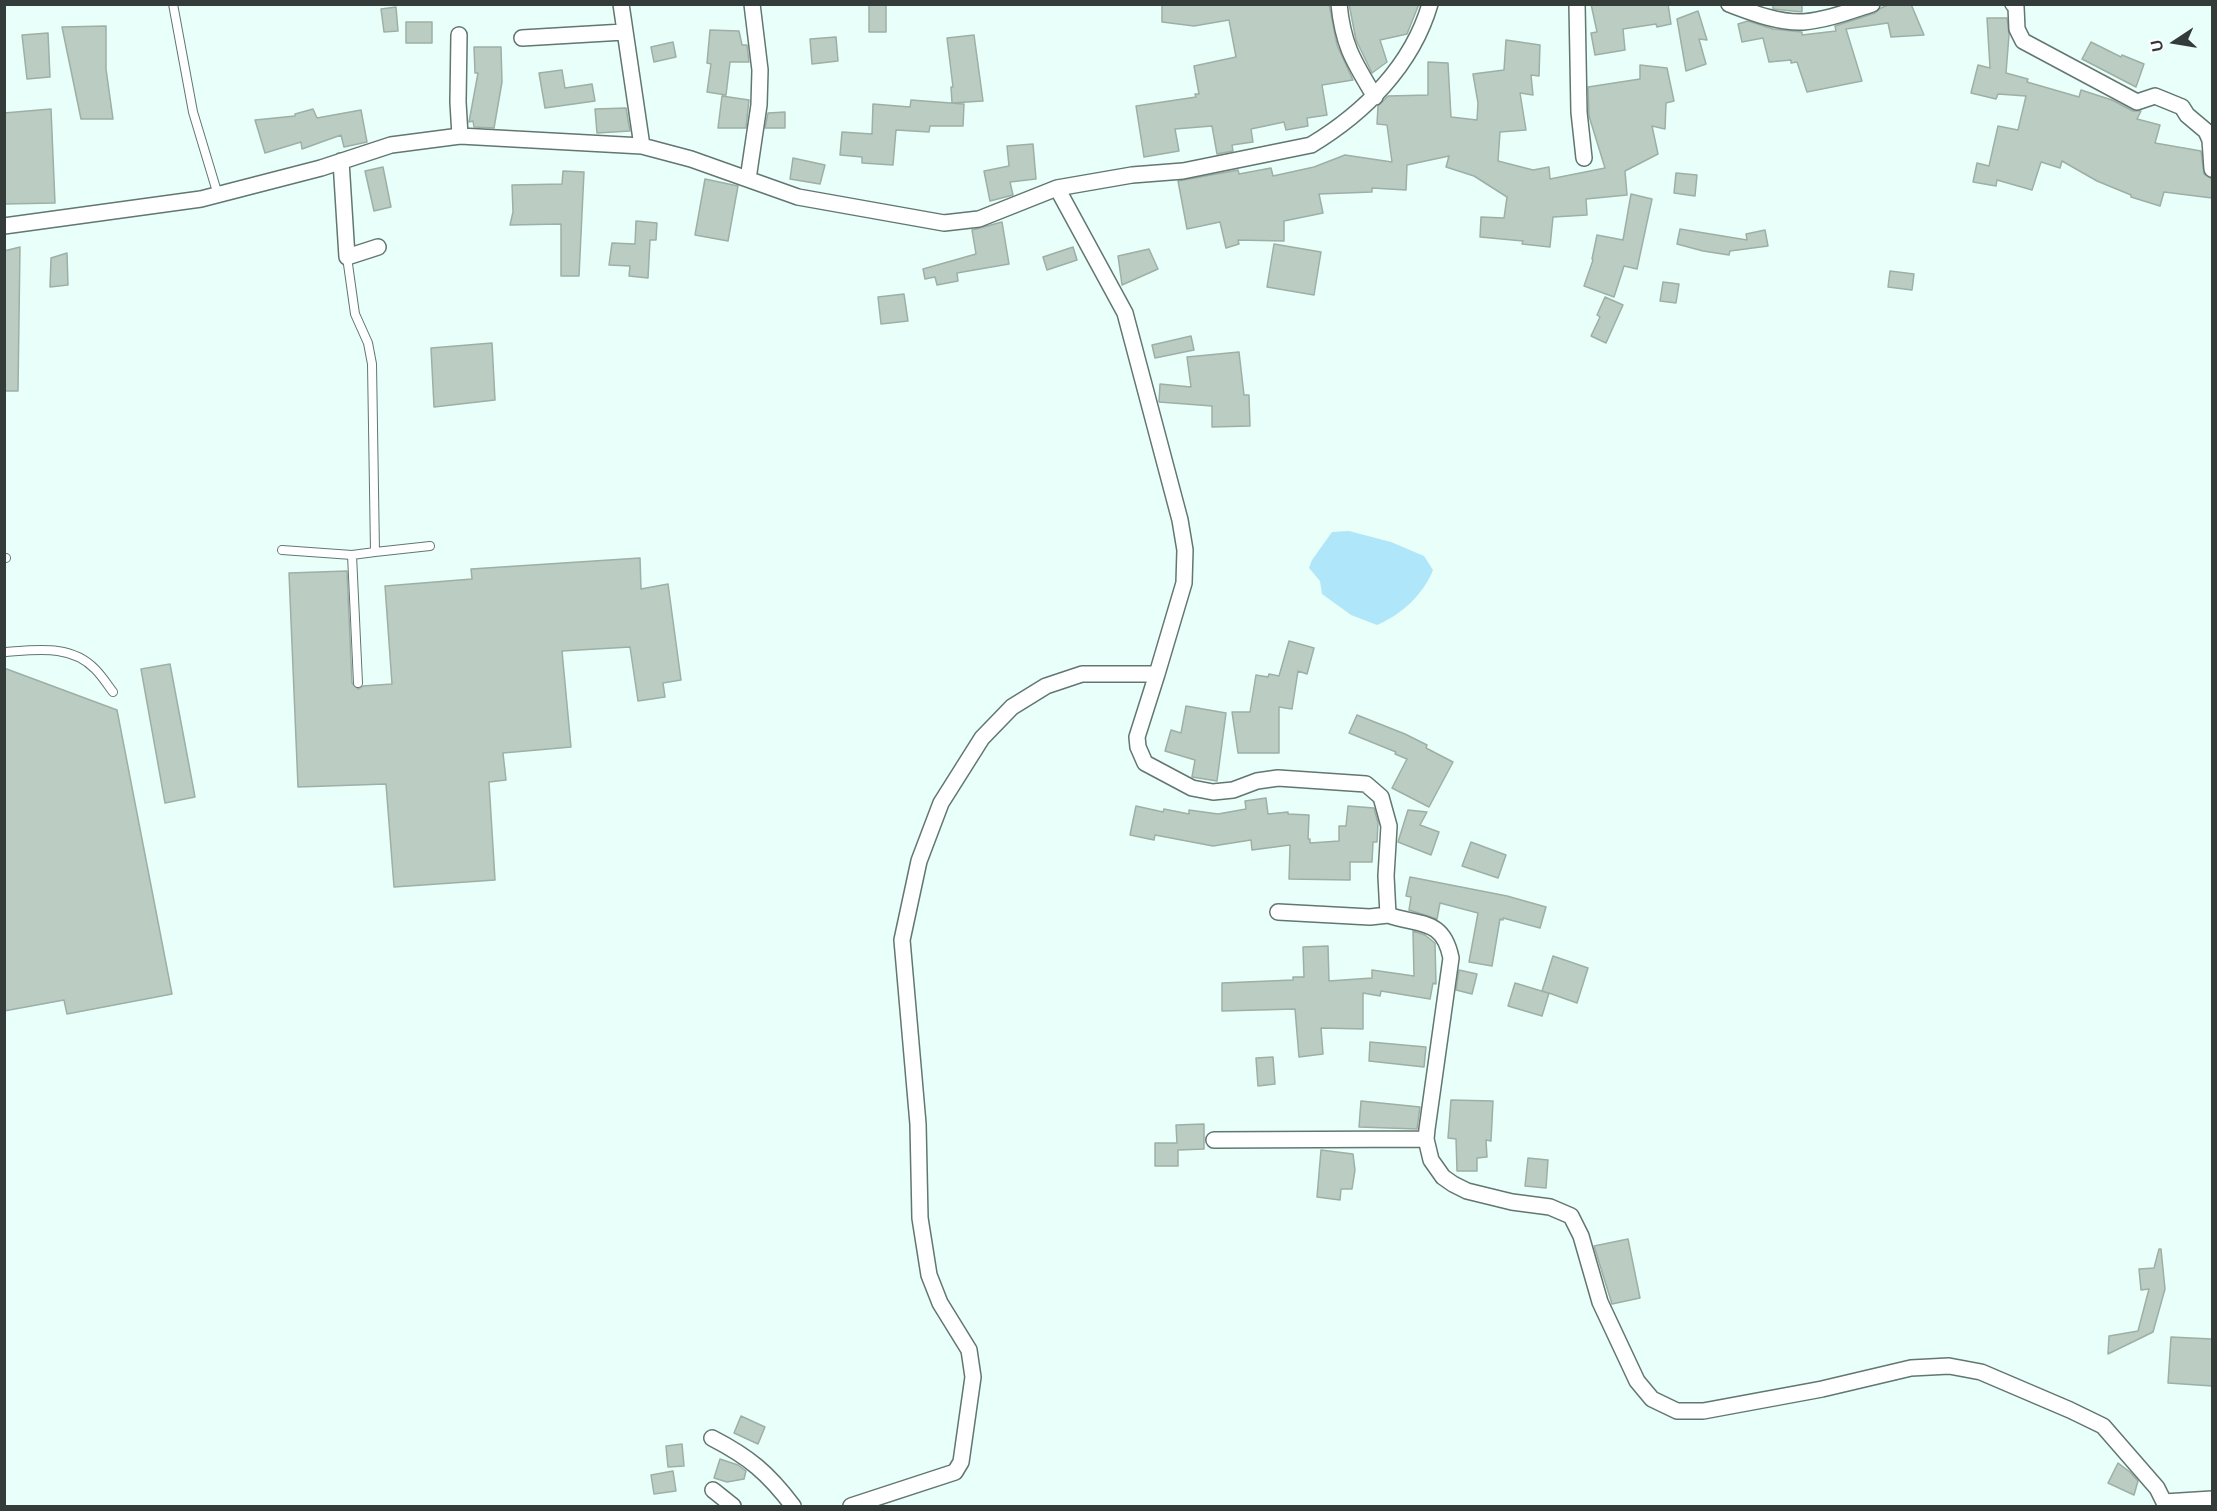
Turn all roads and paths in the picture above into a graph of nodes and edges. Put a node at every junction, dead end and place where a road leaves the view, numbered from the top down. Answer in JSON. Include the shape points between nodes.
{"nodes":[{"id":1,"x":173,"y":4,"type":"edge"},
{"id":2,"x":621,"y":4,"type":"edge"},
{"id":3,"x":752,"y":4,"type":"edge"},
{"id":4,"x":1339,"y":4,"type":"edge"},
{"id":5,"x":1430,"y":4,"type":"edge"},
{"id":6,"x":1577,"y":4,"type":"edge"},
{"id":7,"x":1729,"y":4,"type":"edge"},
{"id":8,"x":1872,"y":4,"type":"edge"},
{"id":9,"x":2013,"y":4,"type":"edge"},
{"id":10,"x":624,"y":32,"type":"junction"},
{"id":11,"x":459,"y":36,"type":"dead end"},
{"id":12,"x":522,"y":38,"type":"dead end"},
{"id":13,"x":1375,"y":97,"type":"junction"},
{"id":14,"x":460,"y":136,"type":"junction"},
{"id":15,"x":642,"y":146,"type":"junction"},
{"id":16,"x":1584,"y":158,"type":"dead end"},
{"id":17,"x":341,"y":161,"type":"junction"},
{"id":18,"x":2212,"y":169,"type":"edge"},
{"id":19,"x":748,"y":179,"type":"junction"},
{"id":20,"x":1058,"y":188,"type":"junction"},
{"id":21,"x":218,"y":195,"type":"junction"},
{"id":22,"x":4,"y":226,"type":"edge"},
{"id":23,"x":378,"y":247,"type":"dead end"},
{"id":24,"x":346,"y":257,"type":"junction"},
{"id":25,"x":430,"y":546,"type":"dead end"},
{"id":26,"x":282,"y":550,"type":"dead end"},
{"id":27,"x":375,"y":552,"type":"junction"},
{"id":28,"x":352,"y":555,"type":"junction"},
{"id":29,"x":4,"y":652,"type":"edge"},
{"id":30,"x":1157,"y":674,"type":"junction"},
{"id":31,"x":358,"y":682,"type":"dead end"},
{"id":32,"x":112,"y":692,"type":"dead end"},
{"id":33,"x":1278,"y":912,"type":"dead end"},
{"id":34,"x":1388,"y":915,"type":"junction"},
{"id":35,"x":1426,"y":1139,"type":"junction"},
{"id":36,"x":1214,"y":1140,"type":"dead end"},
{"id":37,"x":712,"y":1438,"type":"dead end"},
{"id":38,"x":713,"y":1490,"type":"dead end"},
{"id":39,"x":2212,"y":1499,"type":"edge"},
{"id":40,"x":2165,"y":1504,"type":"edge"},
{"id":41,"x":733,"y":1506,"type":"edge"},
{"id":42,"x":794,"y":1506,"type":"edge"},
{"id":43,"x":850,"y":1506,"type":"edge"}],
"edges":[{"from":1,"to":21,"type":"lane","via":[[193,112]]},
{"from":2,"to":10,"type":"street"},
{"from":3,"to":19,"type":"street","via":[[760,70]]},
{"from":4,"to":13,"type":"street","via":[[1343,37]]},
{"from":5,"to":13,"type":"street","via":[[1412,50]]},
{"from":6,"to":16,"type":"street"},
{"from":7,"to":8,"type":"street","via":[[1769,18],[1802,22]]},
{"from":9,"to":18,"type":"street","via":[[2023,41],[2137,102],[2155,96],[2182,107],[2206,130]]},
{"from":10,"to":12,"type":"street"},
{"from":10,"to":15,"type":"street"},
{"from":11,"to":14,"type":"street"},
{"from":13,"to":20,"type":"street","via":[[1311,145],[1184,171]]},
{"from":14,"to":15,"type":"street"},
{"from":14,"to":17,"type":"street","via":[[391,145]]},
{"from":15,"to":19,"type":"street"},
{"from":17,"to":21,"type":"street"},
{"from":17,"to":24,"type":"street"},
{"from":19,"to":20,"type":"street","via":[[798,197],[944,223],[978,219]]},
{"from":20,"to":30,"type":"street","via":[[1125,313],[1180,520],[1185,550],[1184,583]]},
{"from":21,"to":22,"type":"street"},
{"from":23,"to":24,"type":"street"},
{"from":24,"to":27,"type":"lane","via":[[355,314],[372,364]]},
{"from":25,"to":27,"type":"lane"},
{"from":26,"to":28,"type":"lane"},
{"from":27,"to":28,"type":"lane"},
{"from":28,"to":31,"type":"lane"},
{"from":29,"to":32,"type":"lane","via":[[66,652],[90,664]]},
{"from":30,"to":34,"type":"street","via":[[1137,737],[1145,763],[1192,788],[1213,792],[1278,778],[1366,784],[1381,797],[1389,826]]},
{"from":30,"to":43,"type":"street","via":[[1082,674],[1046,686],[1012,707],[982,738],[941,803],[919,861],[902,940],[918,1124],[920,1218],[929,1275],[940,1303],[969,1350],[971,1399],[961,1462],[955,1472]]},
{"from":33,"to":34,"type":"street"},
{"from":34,"to":35,"type":"street","via":[[1435,927],[1448,944],[1450,958]]},
{"from":35,"to":36,"type":"street"},
{"from":35,"to":40,"type":"street","via":[[1431,1160],[1453,1184],[1512,1202],[1550,1207],[1571,1216],[1581,1236],[1600,1302],[1637,1381],[1652,1399],[1677,1411],[1703,1411],[1911,1368],[1949,1366],[1981,1372],[2103,1426],[2157,1488]]},
{"from":37,"to":42,"type":"street","via":[[771,1478]]},
{"from":38,"to":41,"type":"street"},
{"from":39,"to":40,"type":"street"}]}
